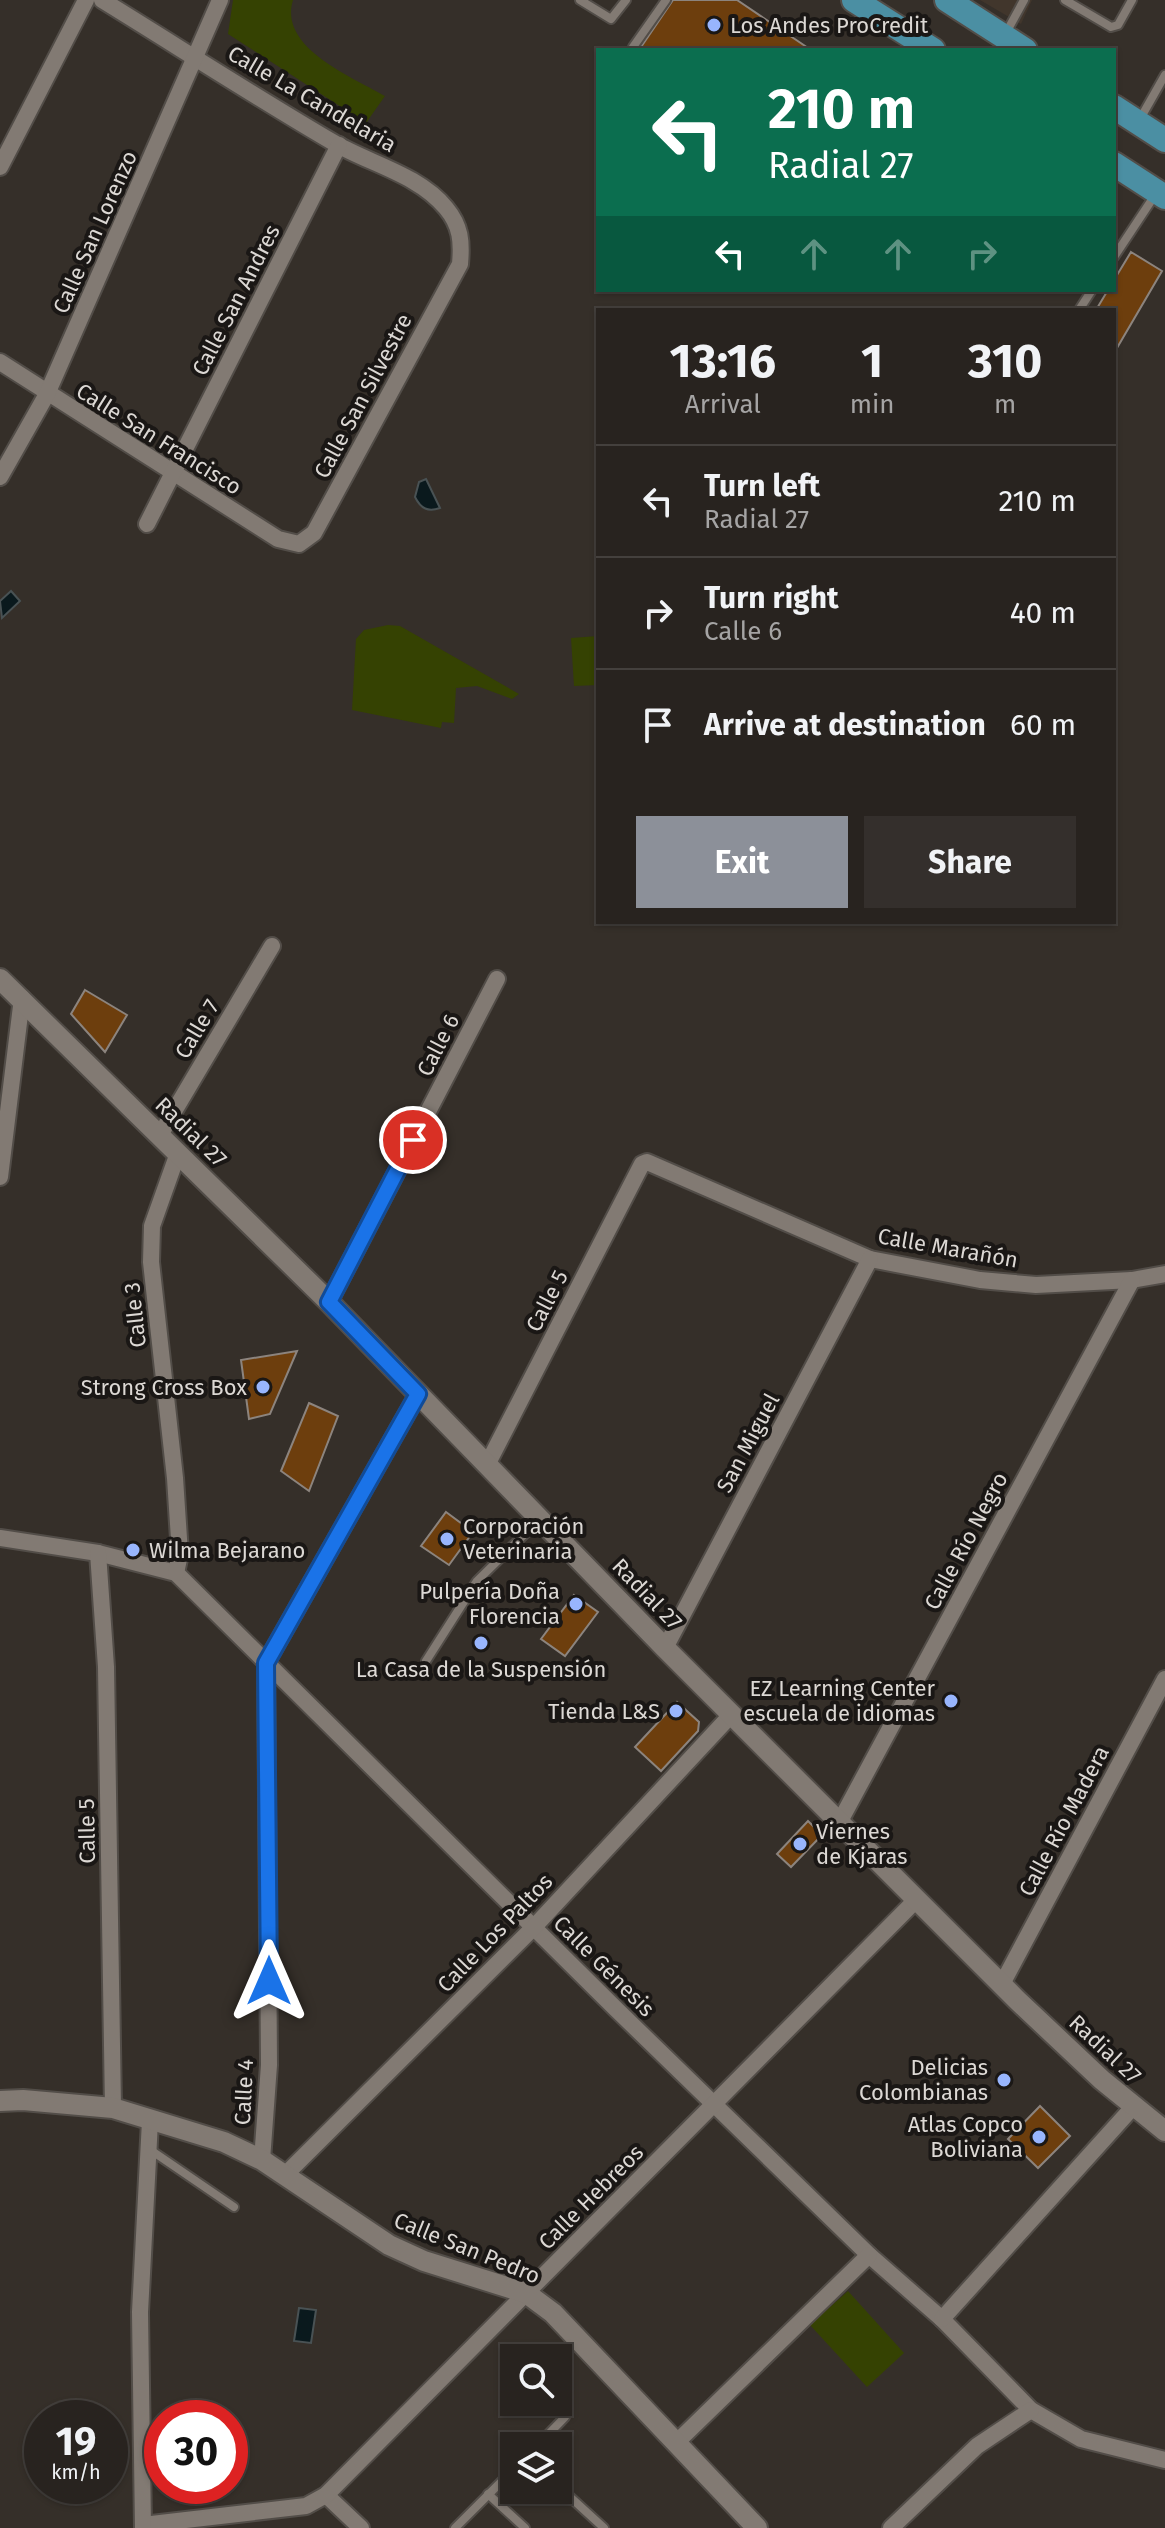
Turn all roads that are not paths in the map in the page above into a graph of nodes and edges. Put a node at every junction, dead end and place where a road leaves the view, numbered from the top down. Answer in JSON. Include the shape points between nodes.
{"nodes":[{"id":1,"x":86,"y":0,"type":"edge"},
{"id":2,"x":102,"y":0,"type":"edge"},
{"id":3,"x":220,"y":0,"type":"edge"},
{"id":4,"x":580,"y":0,"type":"edge"},
{"id":5,"x":626,"y":0,"type":"edge"},
{"id":6,"x":666,"y":0,"type":"edge"},
{"id":7,"x":854,"y":0,"type":"edge"},
{"id":8,"x":947,"y":0,"type":"edge"},
{"id":9,"x":1024,"y":0,"type":"edge"},
{"id":10,"x":1065,"y":0,"type":"edge"},
{"id":11,"x":1132,"y":0,"type":"edge"},
{"id":12,"x":1014,"y":43,"type":"edge"},
{"id":13,"x":633,"y":47,"type":"dead end"},
{"id":14,"x":930,"y":48,"type":"edge"},
{"id":15,"x":197,"y":58,"type":"junction"},
{"id":16,"x":1165,"y":75,"type":"edge"},
{"id":17,"x":1116,"y":108,"type":"edge"},
{"id":18,"x":1138,"y":123,"type":"junction"},
{"id":19,"x":1165,"y":140,"type":"edge"},
{"id":20,"x":339,"y":145,"type":"junction"},
{"id":21,"x":1116,"y":165,"type":"edge"},
{"id":22,"x":0,"y":167,"type":"edge"},
{"id":23,"x":1161,"y":194,"type":"edge"},
{"id":24,"x":1116,"y":254,"type":"edge"},
{"id":25,"x":460,"y":264,"type":"joint"},
{"id":26,"x":0,"y":362,"type":"edge"},
{"id":27,"x":47,"y":394,"type":"junction"},
{"id":28,"x":173,"y":475,"type":"junction"},
{"id":29,"x":0,"y":477,"type":"edge"},
{"id":30,"x":147,"y":524,"type":"dead end"},
{"id":31,"x":299,"y":544,"type":"joint"},
{"id":32,"x":272,"y":946,"type":"dead end"},
{"id":33,"x":0,"y":979,"type":"edge"},
{"id":34,"x":497,"y":979,"type":"dead end"},
{"id":35,"x":22,"y":998,"type":"junction"},
{"id":36,"x":160,"y":1135,"type":"junction"},
{"id":37,"x":178,"y":1153,"type":"junction"},
{"id":38,"x":647,"y":1162,"type":"joint"},
{"id":39,"x":0,"y":1177,"type":"edge"},
{"id":40,"x":870,"y":1259,"type":"junction"},
{"id":41,"x":1165,"y":1274,"type":"edge"},
{"id":42,"x":1132,"y":1280,"type":"junction"},
{"id":43,"x":329,"y":1302,"type":"junction"},
{"id":44,"x":418,"y":1394,"type":"junction"},
{"id":45,"x":488,"y":1463,"type":"junction"},
{"id":46,"x":541,"y":1518,"type":"junction"},
{"id":47,"x":0,"y":1538,"type":"edge"},
{"id":48,"x":98,"y":1553,"type":"junction"},
{"id":49,"x":176,"y":1573,"type":"junction"},
{"id":50,"x":665,"y":1648,"type":"junction"},
{"id":51,"x":426,"y":1661,"type":"dead end"},
{"id":52,"x":266,"y":1663,"type":"junction"},
{"id":53,"x":1165,"y":1679,"type":"edge"},
{"id":54,"x":731,"y":1715,"type":"junction"},
{"id":55,"x":839,"y":1823,"type":"junction"},
{"id":56,"x":917,"y":1899,"type":"junction"},
{"id":57,"x":534,"y":1927,"type":"junction"},
{"id":58,"x":1002,"y":1984,"type":"junction"},
{"id":59,"x":0,"y":2101,"type":"edge"},
{"id":60,"x":715,"y":2103,"type":"junction"},
{"id":61,"x":1133,"y":2107,"type":"junction"},
{"id":62,"x":113,"y":2108,"type":"junction"},
{"id":63,"x":150,"y":2121,"type":"junction"},
{"id":64,"x":1165,"y":2129,"type":"edge"},
{"id":65,"x":149,"y":2148,"type":"junction"},
{"id":66,"x":262,"y":2160,"type":"junction"},
{"id":67,"x":284,"y":2176,"type":"junction"},
{"id":68,"x":234,"y":2207,"type":"dead end"},
{"id":69,"x":869,"y":2255,"type":"junction"},
{"id":70,"x":526,"y":2293,"type":"junction"},
{"id":71,"x":942,"y":2319,"type":"junction"},
{"id":72,"x":1031,"y":2410,"type":"junction"},
{"id":73,"x":565,"y":2417,"type":"dead end"},
{"id":74,"x":551,"y":2432,"type":"edge"},
{"id":75,"x":678,"y":2441,"type":"junction"},
{"id":76,"x":1165,"y":2460,"type":"edge"},
{"id":77,"x":500,"y":2482,"type":"edge"},
{"id":78,"x":488,"y":2494,"type":"junction"},
{"id":79,"x":326,"y":2495,"type":"junction"},
{"id":80,"x":572,"y":2499,"type":"edge"},
{"id":81,"x":143,"y":2527,"type":"edge"},
{"id":82,"x":361,"y":2528,"type":"edge"},
{"id":83,"x":455,"y":2528,"type":"edge"},
{"id":84,"x":525,"y":2528,"type":"edge"},
{"id":85,"x":604,"y":2528,"type":"edge"},
{"id":86,"x":757,"y":2528,"type":"edge"},
{"id":87,"x":891,"y":2528,"type":"edge"}],
"edges":[{"from":1,"to":22,"type":"street"},
{"from":2,"to":15,"type":"street","name":"Calle La Candelaria"},
{"from":3,"to":15,"type":"street","name":"Calle San Lorenzo"},
{"from":4,"to":5,"type":"lane","via":[[611,19]]},
{"from":6,"to":13,"type":"lane"},
{"from":7,"to":14,"type":"highway"},
{"from":8,"to":12,"type":"highway"},
{"from":9,"to":12,"type":"lane"},
{"from":10,"to":11,"type":"lane","via":[[1111,27],[1118,25]]},
{"from":15,"to":20,"type":"street","name":"Calle La Candelaria"},
{"from":15,"to":27,"type":"street","name":"Calle San Lorenzo"},
{"from":16,"to":18,"type":"lane"},
{"from":17,"to":18,"type":"highway"},
{"from":18,"to":19,"type":"highway"},
{"from":20,"to":25,"type":"street","name":"Calle La Candelaria","via":[[388,168],[445,206],[460,233]]},
{"from":20,"to":28,"type":"street","name":"Calle San Andres"},
{"from":21,"to":23,"type":"highway"},
{"from":23,"to":24,"type":"lane"},
{"from":25,"to":31,"type":"street","name":"Calle San Silvestre","via":[[314,533]]},
{"from":26,"to":27,"type":"street","name":"Calle San Francisco"},
{"from":27,"to":28,"type":"street","name":"Calle San Francisco"},
{"from":27,"to":29,"type":"street","name":"Calle San Lorenzo"},
{"from":28,"to":30,"type":"street","name":"Calle San Andres"},
{"from":28,"to":31,"type":"street","name":"Calle San Francisco","via":[[278,539]]},
{"from":32,"to":36,"type":"street","name":"Calle 7"},
{"from":33,"to":35,"type":"street","name":"Radial 27"},
{"from":34,"to":43,"type":"street","name":"Calle 6"},
{"from":35,"to":36,"type":"street","name":"Radial 27"},
{"from":35,"to":39,"type":"street"},
{"from":36,"to":37,"type":"street","name":"Radial 27"},
{"from":37,"to":43,"type":"street","name":"Radial 27"},
{"from":37,"to":49,"type":"street","name":"Calle 3","via":[[152,1226],[151,1262],[175,1478],[180,1554]]},
{"from":38,"to":40,"type":"street","name":"Calle Marañón"},
{"from":38,"to":45,"type":"street","name":"Calle 5"},
{"from":40,"to":42,"type":"street","name":"Calle Marañón","via":[[1036,1285]]},
{"from":40,"to":50,"type":"street","name":"San Miguel"},
{"from":41,"to":42,"type":"street","name":"Calle Marañón"},
{"from":42,"to":55,"type":"street","name":"Calle Río Negro"},
{"from":43,"to":44,"type":"street","name":"Radial 27"},
{"from":44,"to":45,"type":"street","name":"Radial 27"},
{"from":44,"to":52,"type":"street","name":"Calle 4"},
{"from":45,"to":46,"type":"street","name":"Radial 27"},
{"from":46,"to":50,"type":"street","name":"Radial 27"},
{"from":46,"to":51,"type":"lane","via":[[477,1581]]},
{"from":47,"to":48,"type":"street"},
{"from":48,"to":49,"type":"street"},
{"from":48,"to":62,"type":"street","name":"Calle 5","via":[[106,1667]]},
{"from":49,"to":52,"type":"street","name":"Calle Génesis"},
{"from":50,"to":54,"type":"street","name":"Radial 27"},
{"from":52,"to":57,"type":"street","name":"Calle Génesis"},
{"from":52,"to":66,"type":"street","name":"Calle 4","via":[[269,2065]]},
{"from":53,"to":58,"type":"street","name":"Calle Río Madera"},
{"from":54,"to":55,"type":"street","name":"Radial 27"},
{"from":54,"to":57,"type":"street","name":"Calle Los Paltos"},
{"from":55,"to":56,"type":"street","name":"Radial 27"},
{"from":56,"to":58,"type":"street","name":"Radial 27"},
{"from":56,"to":60,"type":"street","name":"Calle Hebreos"},
{"from":57,"to":60,"type":"street","name":"Calle Génesis"},
{"from":57,"to":67,"type":"street","name":"Calle Los Paltos"},
{"from":58,"to":61,"type":"street","name":"Radial 27"},
{"from":59,"to":62,"type":"street","name":"Calle San Pedro"},
{"from":60,"to":69,"type":"street","name":"Calle Génesis"},
{"from":60,"to":70,"type":"street","name":"Calle Hebreos"},
{"from":61,"to":64,"type":"street","name":"Radial 27"},
{"from":61,"to":71,"type":"street"},
{"from":62,"to":63,"type":"street","name":"Calle San Pedro"},
{"from":63,"to":65,"type":"street"},
{"from":63,"to":66,"type":"street","name":"Calle San Pedro","via":[[189,2129]]},
{"from":65,"to":68,"type":"lane"},
{"from":65,"to":81,"type":"street","via":[[140,2312]]},
{"from":66,"to":67,"type":"street","name":"Calle San Pedro"},
{"from":67,"to":70,"type":"street","name":"Calle San Pedro","via":[[406,2253]]},
{"from":69,"to":71,"type":"street","name":"Calle Génesis"},
{"from":69,"to":75,"type":"street"},
{"from":70,"to":75,"type":"street","name":"Calle San Pedro","via":[[553,2313]]},
{"from":70,"to":79,"type":"street","name":"Calle Hebreos"},
{"from":71,"to":72,"type":"street","name":"Calle Génesis"},
{"from":72,"to":76,"type":"street","name":"Calle Génesis","via":[[1081,2439]]},
{"from":72,"to":87,"type":"street","via":[[977,2446]]},
{"from":73,"to":74,"type":"lane"},
{"from":75,"to":86,"type":"street","name":"Calle San Pedro"},
{"from":77,"to":78,"type":"lane"},
{"from":78,"to":83,"type":"lane"},
{"from":78,"to":84,"type":"lane"},
{"from":79,"to":81,"type":"street","name":"Calle Hebreos","via":[[306,2506]]},
{"from":79,"to":82,"type":"street"},
{"from":80,"to":85,"type":"lane"}]}
